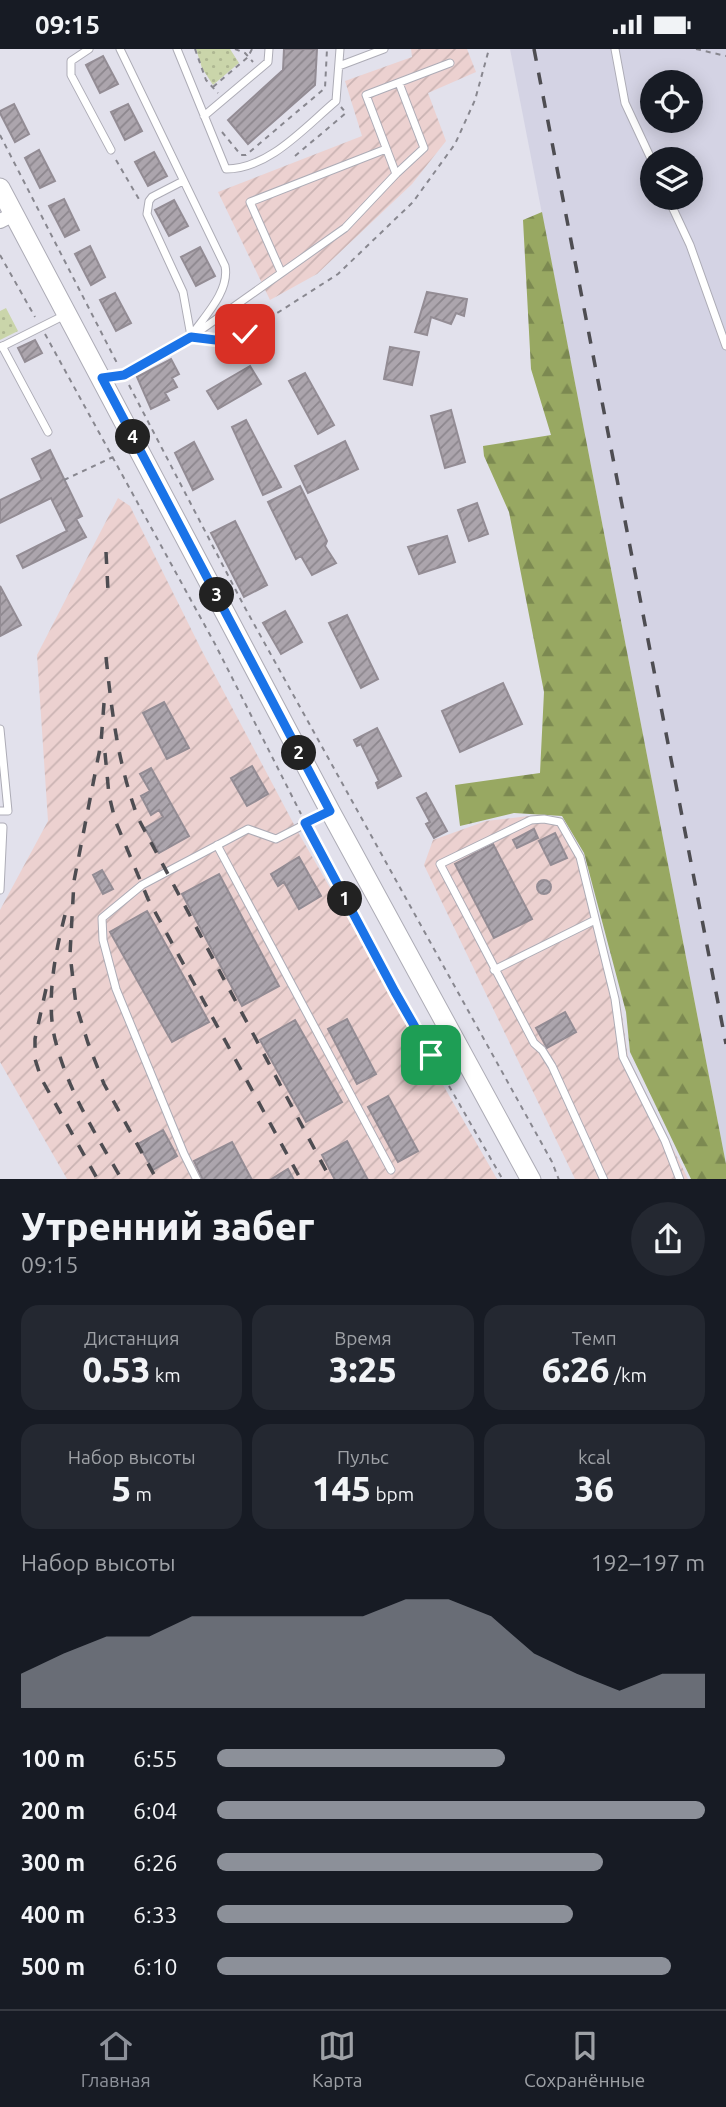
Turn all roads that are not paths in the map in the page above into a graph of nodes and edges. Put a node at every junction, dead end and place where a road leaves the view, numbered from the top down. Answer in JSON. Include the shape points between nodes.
{"nodes":[{"id":1,"x":89,"y":49,"type":"edge"},
{"id":2,"x":120,"y":49,"type":"edge"},
{"id":3,"x":177,"y":49,"type":"edge"},
{"id":4,"x":270,"y":49,"type":"edge"},
{"id":5,"x":340,"y":49,"type":"edge"},
{"id":6,"x":384,"y":49,"type":"edge"},
{"id":7,"x":615,"y":49,"type":"edge"},
{"id":8,"x":450,"y":63,"type":"dead end"},
{"id":9,"x":339,"y":66,"type":"junction"},
{"id":10,"x":399,"y":83,"type":"junction"},
{"id":11,"x":204,"y":116,"type":"junction"},
{"id":12,"x":646,"y":147,"type":"edge"},
{"id":13,"x":386,"y":149,"type":"junction"},
{"id":14,"x":111,"y":151,"type":"road end"},
{"id":15,"x":396,"y":174,"type":"junction"},
{"id":16,"x":183,"y":181,"type":"junction"},
{"id":17,"x":0,"y":188,"type":"edge"},
{"id":18,"x":674,"y":210,"type":"edge"},
{"id":19,"x":7,"y":217,"type":"edge"},
{"id":20,"x":281,"y":272,"type":"junction"},
{"id":21,"x":67,"y":314,"type":"junction"},
{"id":22,"x":191,"y":337,"type":"junction"},
{"id":23,"x":726,"y":346,"type":"edge"},
{"id":24,"x":1,"y":347,"type":"edge"},
{"id":25,"x":102,"y":378,"type":"junction"},
{"id":26,"x":48,"y":432,"type":"dead end"},
{"id":27,"x":0,"y":729,"type":"edge"},
{"id":28,"x":0,"y":811,"type":"edge"},
{"id":29,"x":330,"y":811,"type":"junction"},
{"id":30,"x":0,"y":827,"type":"edge"},
{"id":31,"x":217,"y":845,"type":"junction"},
{"id":32,"x":0,"y":890,"type":"edge"},
{"id":33,"x":595,"y":920,"type":"junction"},
{"id":34,"x":494,"y":970,"type":"junction"},
{"id":35,"x":391,"y":1170,"type":"dead end"},
{"id":36,"x":197,"y":1179,"type":"edge"},
{"id":37,"x":531,"y":1179,"type":"edge"},
{"id":38,"x":604,"y":1179,"type":"edge"},
{"id":39,"x":680,"y":1179,"type":"edge"}],
"edges":[{"from":1,"to":14,"type":"lane","via":[[71,61],[71,75]]},
{"from":2,"to":16,"type":"lane"},
{"from":3,"to":11,"type":"lane"},
{"from":4,"to":11,"type":"lane","via":[[268,62]]},
{"from":5,"to":9,"type":"lane"},
{"from":6,"to":9,"type":"lane"},
{"from":7,"to":12,"type":"lane","via":[[625,103]]},
{"from":8,"to":10,"type":"lane"},
{"from":9,"to":11,"type":"lane","via":[[336,101],[264,160],[241,169],[226,169]]},
{"from":10,"to":13,"type":"lane","via":[[366,95]]},
{"from":10,"to":15,"type":"lane","via":[[424,148]]},
{"from":13,"to":15,"type":"lane"},
{"from":13,"to":20,"type":"lane","via":[[250,202]]},
{"from":15,"to":20,"type":"lane","via":[[345,228]]},
{"from":16,"to":22,"type":"lane","via":[[226,273],[222,291]]},
{"from":16,"to":22,"type":"lane","via":[[152,197],[147,214],[183,292]]},
{"from":17,"to":19,"type":"main road"},
{"from":18,"to":23,"type":"lane"},
{"from":19,"to":21,"type":"main road"},
{"from":20,"to":22,"type":"lane"},
{"from":21,"to":24,"type":"lane"},
{"from":21,"to":25,"type":"main road"},
{"from":22,"to":25,"type":"lane","via":[[124,375]]},
{"from":24,"to":26,"type":"lane"},
{"from":25,"to":29,"type":"main road"},
{"from":27,"to":28,"type":"lane","via":[[8,811]]},
{"from":29,"to":31,"type":"lane","via":[[276,839],[248,829]]},
{"from":29,"to":37,"type":"main road"},
{"from":30,"to":32,"type":"lane"},
{"from":31,"to":35,"type":"lane"},
{"from":31,"to":36,"type":"lane","via":[[142,885],[102,918],[116,989]]},
{"from":33,"to":34,"type":"lane"},
{"from":33,"to":34,"type":"lane","via":[[580,857],[560,822],[531,820],[440,864]]},
{"from":33,"to":39,"type":"lane","via":[[615,999],[623,1057]]},
{"from":34,"to":38,"type":"lane","via":[[534,1043],[552,1066]]}]}
